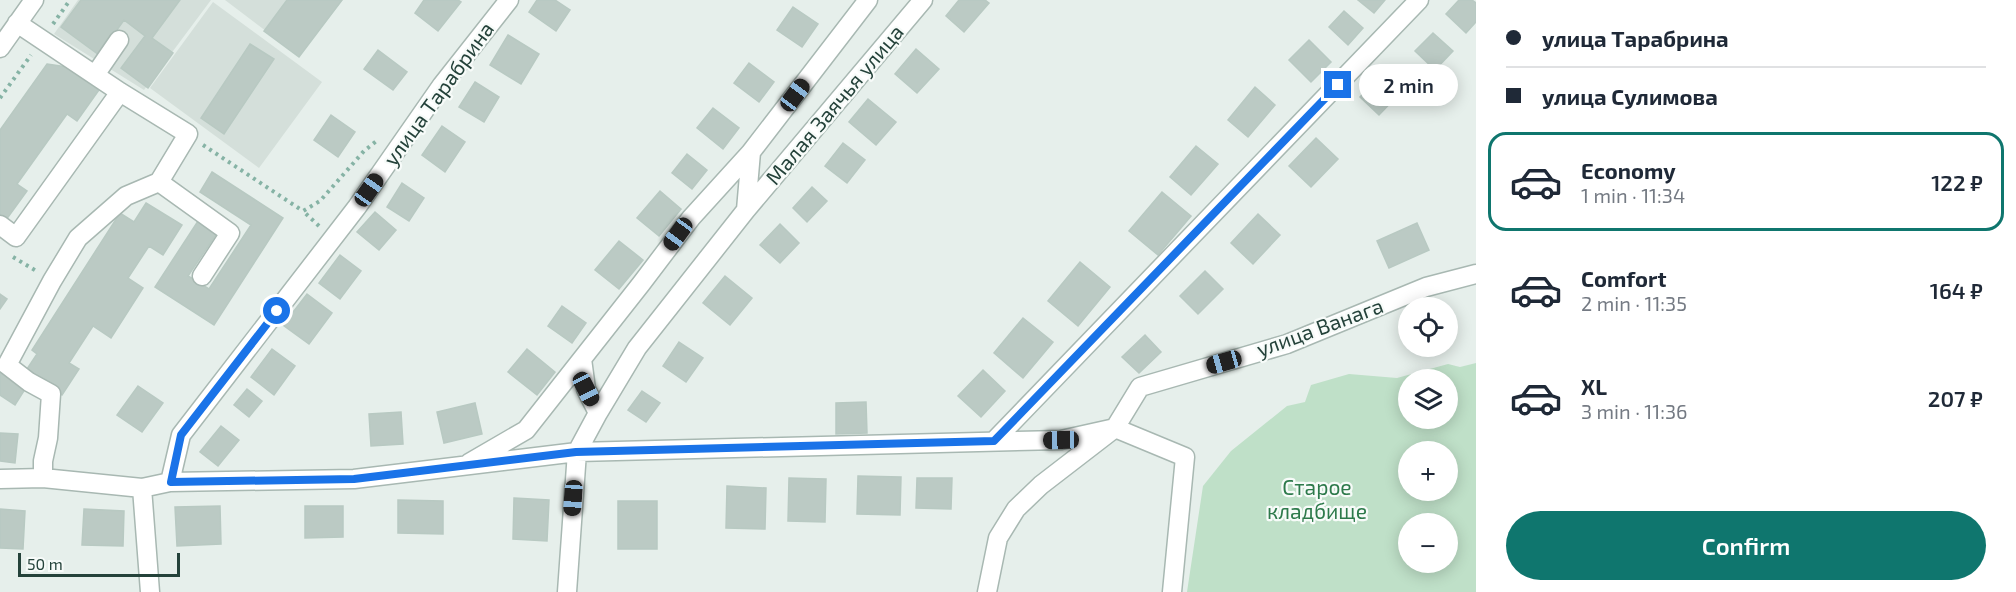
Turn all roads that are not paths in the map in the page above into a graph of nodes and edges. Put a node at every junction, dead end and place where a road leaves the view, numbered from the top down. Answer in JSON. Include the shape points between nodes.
{"nodes":[{"id":1,"x":33,"y":0,"type":"edge"},
{"id":2,"x":509,"y":0,"type":"edge"},
{"id":3,"x":868,"y":0,"type":"edge"},
{"id":4,"x":923,"y":0,"type":"edge"},
{"id":5,"x":1419,"y":0,"type":"edge"},
{"id":6,"x":17,"y":22,"type":"junction"},
{"id":7,"x":119,"y":40,"type":"dead end"},
{"id":8,"x":0,"y":48,"type":"edge"},
{"id":9,"x":95,"y":75,"type":"junction"},
{"id":10,"x":120,"y":92,"type":"junction"},
{"id":11,"x":751,"y":152,"type":"junction"},
{"id":12,"x":159,"y":182,"type":"junction"},
{"id":13,"x":746,"y":210,"type":"junction"},
{"id":14,"x":0,"y":225,"type":"edge"},
{"id":15,"x":1476,"y":274,"type":"edge"},
{"id":16,"x":202,"y":276,"type":"dead end"},
{"id":17,"x":582,"y":359,"type":"junction"},
{"id":18,"x":598,"y":413,"type":"junction"},
{"id":19,"x":1115,"y":428,"type":"junction"},
{"id":20,"x":994,"y":441,"type":"junction"},
{"id":21,"x":576,"y":452,"type":"junction"},
{"id":22,"x":462,"y":467,"type":"junction"},
{"id":23,"x":43,"y":478,"type":"junction"},
{"id":24,"x":0,"y":479,"type":"edge"},
{"id":25,"x":171,"y":482,"type":"junction"},
{"id":26,"x":142,"y":488,"type":"junction"},
{"id":27,"x":150,"y":592,"type":"edge"},
{"id":28,"x":567,"y":592,"type":"edge"},
{"id":29,"x":987,"y":592,"type":"edge"},
{"id":30,"x":1172,"y":592,"type":"edge"}],
"edges":[{"from":1,"to":6,"type":"street"},
{"from":2,"to":25,"type":"street","name":"улица Тарабрина","via":[[442,85],[357,207],[181,435]]},
{"from":3,"to":11,"type":"street","name":"Малая Заячья улица"},
{"from":4,"to":13,"type":"street","name":"Малая Заячья улица"},
{"from":5,"to":20,"type":"street"},
{"from":6,"to":8,"type":"street"},
{"from":6,"to":9,"type":"street"},
{"from":7,"to":9,"type":"street"},
{"from":9,"to":10,"type":"street"},
{"from":10,"to":12,"type":"street","via":[[188,134]]},
{"from":10,"to":14,"type":"street","via":[[16,237]]},
{"from":11,"to":13,"type":"street","name":"Малая Заячья улица"},
{"from":11,"to":17,"type":"street","name":"Малая Заячья улица","via":[[691,218]]},
{"from":12,"to":16,"type":"street","via":[[230,233]]},
{"from":12,"to":23,"type":"street","via":[[126,196],[78,238],[7,365],[51,394]]},
{"from":13,"to":18,"type":"street","name":"Малая Заячья улица","via":[[638,348]]},
{"from":15,"to":19,"type":"street","name":"улица Ванага","via":[[1426,287],[1287,344],[1140,387]]},
{"from":17,"to":18,"type":"street","via":[[586,389]]},
{"from":17,"to":22,"type":"street","name":"Малая Заячья улица","via":[[526,430]]},
{"from":18,"to":21,"type":"street","name":"Малая Заячья улица"},
{"from":19,"to":20,"type":"street","via":[[1061,440]]},
{"from":19,"to":29,"type":"street","via":[[1016,509],[998,538]]},
{"from":19,"to":30,"type":"street","via":[[1185,457]]},
{"from":20,"to":21,"type":"street"},
{"from":21,"to":22,"type":"street"},
{"from":21,"to":28,"type":"street"},
{"from":22,"to":25,"type":"street","via":[[354,479]]},
{"from":23,"to":24,"type":"street"},
{"from":23,"to":26,"type":"street"},
{"from":25,"to":26,"type":"street"},
{"from":26,"to":27,"type":"street"}]}
